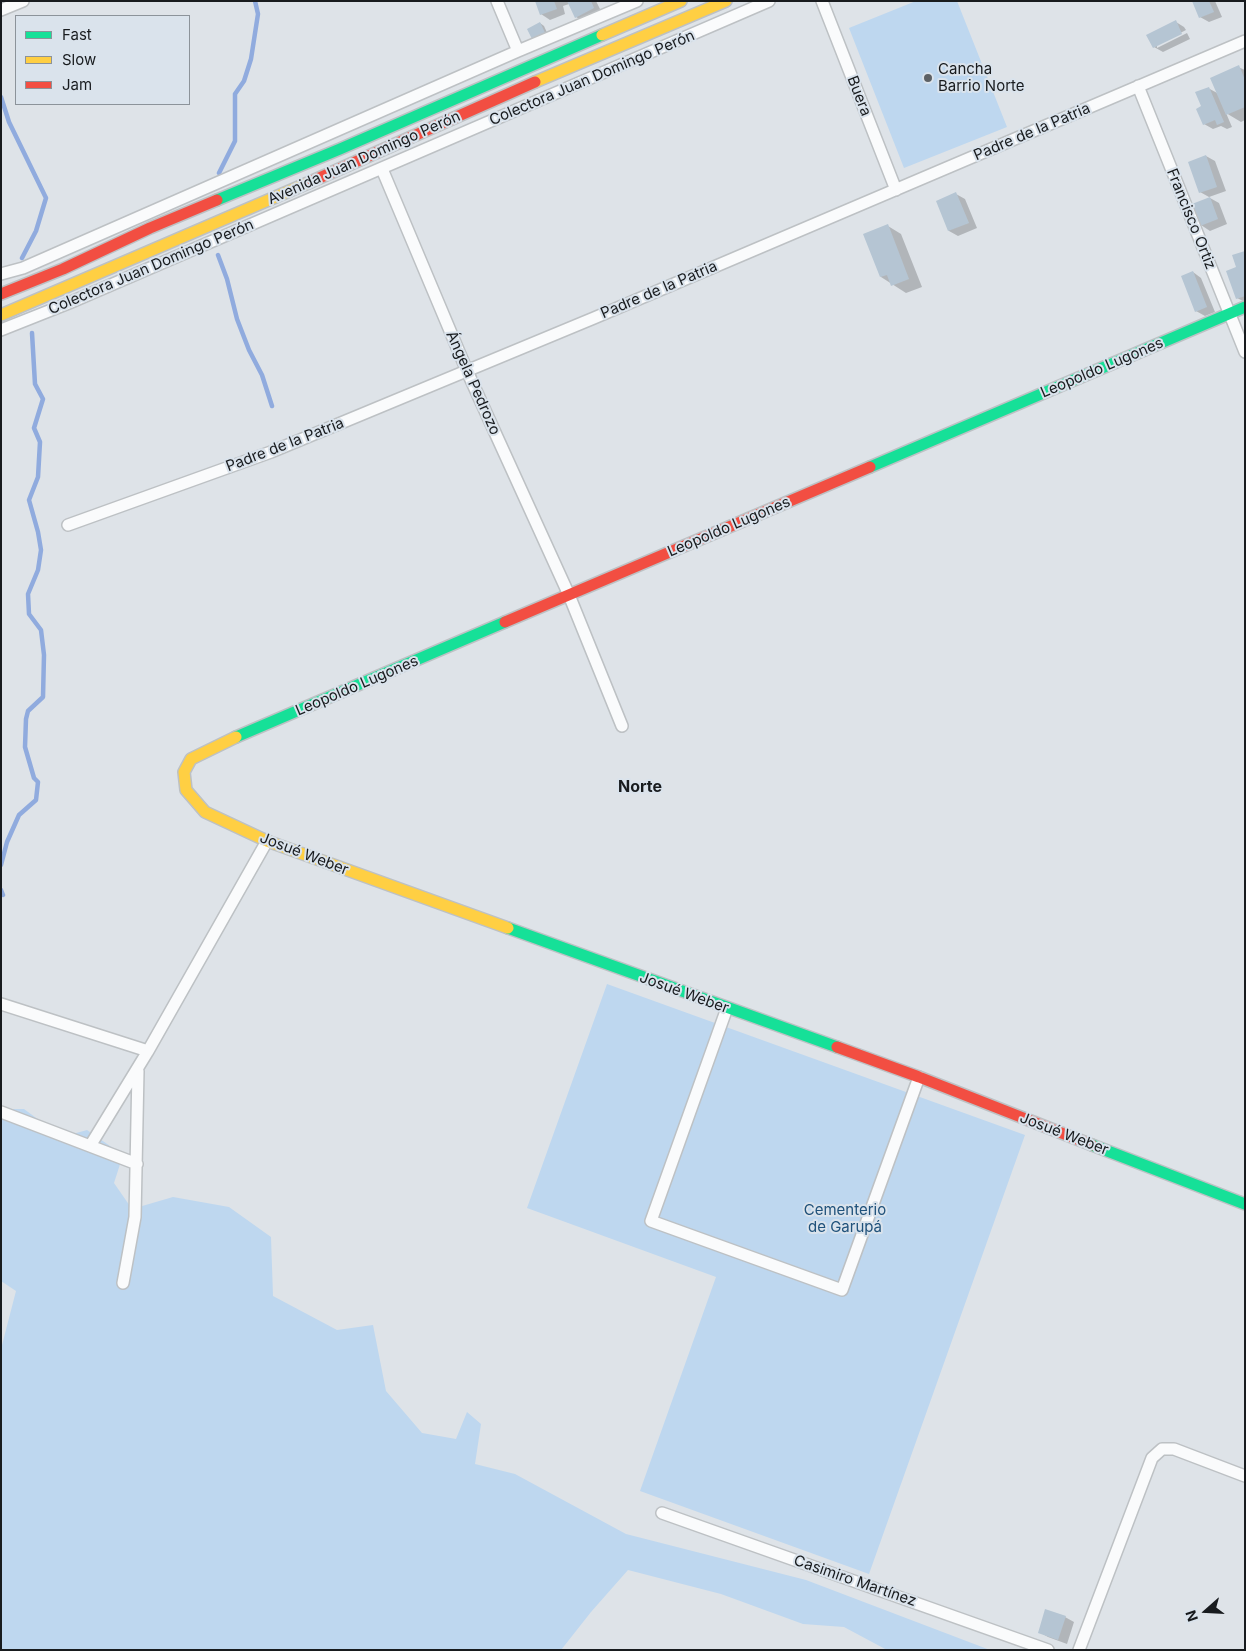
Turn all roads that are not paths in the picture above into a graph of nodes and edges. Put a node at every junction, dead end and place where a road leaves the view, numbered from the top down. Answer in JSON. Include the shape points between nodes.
{"nodes":[{"id":1,"x":23,"y":1,"type":"edge"},
{"id":2,"x":497,"y":1,"type":"edge"},
{"id":3,"x":638,"y":1,"type":"edge"},
{"id":4,"x":681,"y":1,"type":"edge"},
{"id":5,"x":726,"y":1,"type":"edge"},
{"id":6,"x":770,"y":1,"type":"edge"},
{"id":7,"x":822,"y":1,"type":"edge"},
{"id":8,"x":1,"y":10,"type":"edge"},
{"id":9,"x":1245,"y":41,"type":"edge"},
{"id":10,"x":518,"y":51,"type":"junction"},
{"id":11,"x":1138,"y":86,"type":"junction"},
{"id":12,"x":382,"y":169,"type":"junction"},
{"id":13,"x":896,"y":190,"type":"junction"},
{"id":14,"x":1,"y":274,"type":"edge"},
{"id":15,"x":1,"y":294,"type":"edge"},
{"id":16,"x":1245,"y":307,"type":"edge"},
{"id":17,"x":1,"y":314,"type":"edge"},
{"id":18,"x":1228,"y":314,"type":"junction"},
{"id":19,"x":1,"y":330,"type":"edge"},
{"id":20,"x":1245,"y":352,"type":"edge"},
{"id":21,"x":467,"y":371,"type":"junction"},
{"id":22,"x":68,"y":525,"type":"dead end"},
{"id":23,"x":569,"y":595,"type":"junction"},
{"id":24,"x":622,"y":726,"type":"dead end"},
{"id":25,"x":213,"y":747,"type":"joint"},
{"id":26,"x":267,"y":841,"type":"junction"},
{"id":27,"x":1,"y":1004,"type":"edge"},
{"id":28,"x":727,"y":1008,"type":"junction"},
{"id":29,"x":148,"y":1050,"type":"junction"},
{"id":30,"x":138,"y":1069,"type":"junction"},
{"id":31,"x":918,"y":1077,"type":"junction"},
{"id":32,"x":1,"y":1112,"type":"edge"},
{"id":33,"x":90,"y":1146,"type":"junction"},
{"id":34,"x":137,"y":1164,"type":"junction"},
{"id":35,"x":1245,"y":1204,"type":"edge"},
{"id":36,"x":123,"y":1283,"type":"dead end"},
{"id":37,"x":1245,"y":1476,"type":"edge"},
{"id":38,"x":662,"y":1513,"type":"dead end"},
{"id":39,"x":1048,"y":1650,"type":"edge"},
{"id":40,"x":1079,"y":1650,"type":"edge"}],
"edges":[{"from":1,"to":8,"type":"street"},
{"from":2,"to":10,"type":"street"},
{"from":3,"to":10,"type":"street"},
{"from":4,"to":15,"type":"street","name":"Avenida Juan Domingo Perón"},
{"from":5,"to":17,"type":"street","name":"Avenida Juan Domingo Perón"},
{"from":6,"to":12,"type":"street","name":"Colectora Juan Domingo Perón"},
{"from":7,"to":13,"type":"street","name":"Buera"},
{"from":9,"to":11,"type":"street","name":"Padre de la Patria"},
{"from":10,"to":14,"type":"street","via":[[23,268]]},
{"from":11,"to":13,"type":"street","name":"Padre de la Patria"},
{"from":11,"to":18,"type":"street","name":"Francisco Ortiz"},
{"from":12,"to":19,"type":"street","name":"Colectora Juan Domingo Perón"},
{"from":12,"to":21,"type":"street","name":"Ángela Pedrozo"},
{"from":13,"to":21,"type":"street","name":"Padre de la Patria"},
{"from":16,"to":18,"type":"street","name":"Leopoldo Lugones"},
{"from":18,"to":20,"type":"street","name":"Francisco Ortiz"},
{"from":18,"to":23,"type":"street","name":"Leopoldo Lugones"},
{"from":21,"to":22,"type":"street","name":"Padre de la Patria","via":[[271,452]]},
{"from":21,"to":23,"type":"street","name":"Ángela Pedrozo"},
{"from":23,"to":24,"type":"street","name":"Ángela Pedrozo"},
{"from":23,"to":25,"type":"street","name":"Leopoldo Lugones"},
{"from":25,"to":26,"type":"street","name":"Josué Weber","via":[[191,759],[184,772],[186,790],[205,812]]},
{"from":26,"to":28,"type":"street","name":"Josué Weber"},
{"from":26,"to":29,"type":"street"},
{"from":27,"to":29,"type":"street"},
{"from":28,"to":31,"type":"street","name":"Josué Weber"},
{"from":28,"to":31,"type":"street","via":[[651,1221],[833,1287],[842,1290]]},
{"from":29,"to":30,"type":"street"},
{"from":30,"to":33,"type":"street"},
{"from":30,"to":34,"type":"street"},
{"from":31,"to":35,"type":"street","name":"Josué Weber"},
{"from":32,"to":33,"type":"street"},
{"from":33,"to":34,"type":"street"},
{"from":34,"to":36,"type":"street","via":[[135,1217]]},
{"from":37,"to":40,"type":"street","via":[[1174,1449],[1162,1449],[1152,1458]]},
{"from":38,"to":39,"type":"street","name":"Casimiro Martínez"}]}
